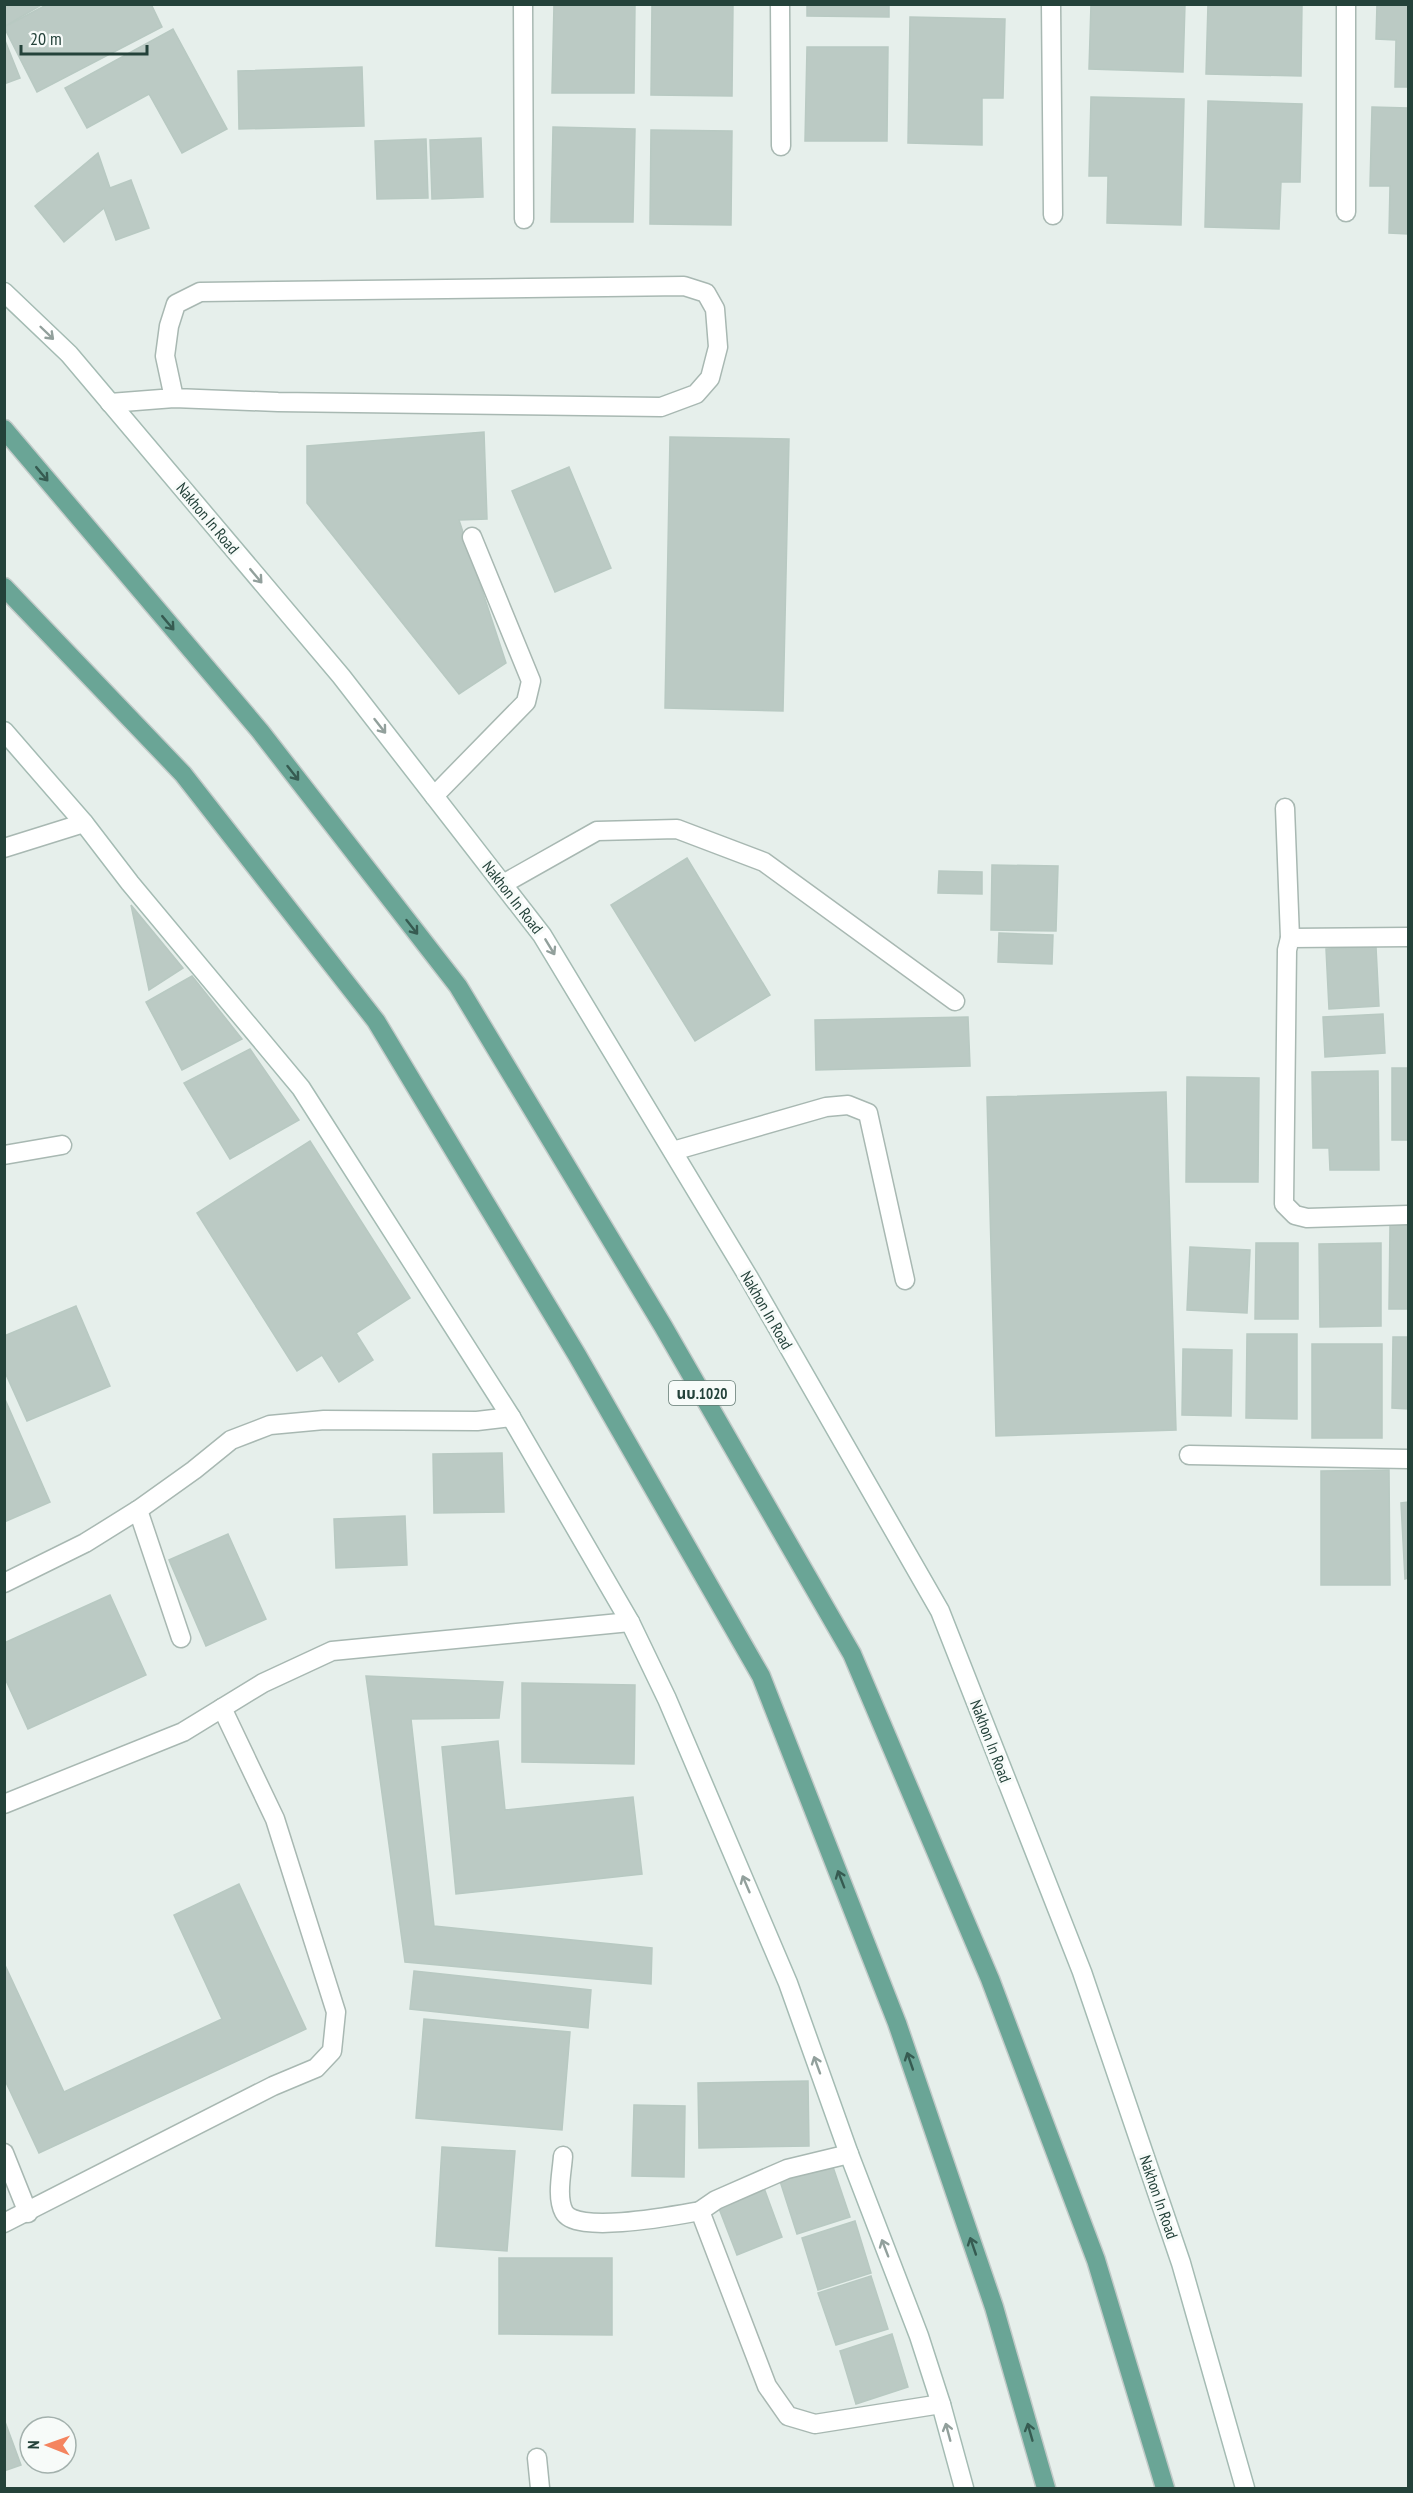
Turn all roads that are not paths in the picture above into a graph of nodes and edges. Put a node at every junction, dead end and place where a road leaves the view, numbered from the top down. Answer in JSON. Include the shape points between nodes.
{"nodes":[{"id":1,"x":523,"y":4,"type":"edge"},
{"id":2,"x":780,"y":4,"type":"edge"},
{"id":3,"x":1051,"y":4,"type":"edge"},
{"id":4,"x":1346,"y":4,"type":"edge"},
{"id":5,"x":781,"y":146,"type":"dead end"},
{"id":6,"x":1346,"y":212,"type":"dead end"},
{"id":7,"x":1053,"y":215,"type":"dead end"},
{"id":8,"x":524,"y":219,"type":"dead end"},
{"id":9,"x":4,"y":292,"type":"edge"},
{"id":10,"x":174,"y":398,"type":"junction"},
{"id":11,"x":110,"y":403,"type":"junction"},
{"id":12,"x":4,"y":429,"type":"edge"},
{"id":13,"x":472,"y":537,"type":"dead end"},
{"id":14,"x":4,"y":587,"type":"edge"},
{"id":15,"x":4,"y":731,"type":"edge"},
{"id":16,"x":434,"y":796,"type":"junction"},
{"id":17,"x":1285,"y":808,"type":"dead end"},
{"id":18,"x":84,"y":823,"type":"junction"},
{"id":19,"x":4,"y":848,"type":"edge"},
{"id":20,"x":503,"y":884,"type":"junction"},
{"id":21,"x":1408,"y":937,"type":"edge"},
{"id":22,"x":1290,"y":938,"type":"junction"},
{"id":23,"x":956,"y":1001,"type":"dead end"},
{"id":24,"x":62,"y":1145,"type":"dead end"},
{"id":25,"x":673,"y":1151,"type":"junction"},
{"id":26,"x":4,"y":1155,"type":"edge"},
{"id":27,"x":1408,"y":1215,"type":"edge"},
{"id":28,"x":905,"y":1280,"type":"dead end"},
{"id":29,"x":511,"y":1417,"type":"junction"},
{"id":30,"x":1189,"y":1455,"type":"dead end"},
{"id":31,"x":1408,"y":1459,"type":"edge"},
{"id":32,"x":138,"y":1510,"type":"junction"},
{"id":33,"x":4,"y":1583,"type":"edge"},
{"id":34,"x":630,"y":1622,"type":"junction"},
{"id":35,"x":181,"y":1638,"type":"dead end"},
{"id":36,"x":222,"y":1708,"type":"junction"},
{"id":37,"x":4,"y":1804,"type":"edge"},
{"id":38,"x":4,"y":2153,"type":"edge"},
{"id":39,"x":849,"y":2154,"type":"junction"},
{"id":40,"x":563,"y":2156,"type":"dead end"},
{"id":41,"x":700,"y":2211,"type":"junction"},
{"id":42,"x":28,"y":2212,"type":"junction"},
{"id":43,"x":4,"y":2223,"type":"edge"},
{"id":44,"x":941,"y":2404,"type":"junction"},
{"id":45,"x":537,"y":2458,"type":"dead end"},
{"id":46,"x":540,"y":2488,"type":"edge"},
{"id":47,"x":964,"y":2488,"type":"edge"},
{"id":48,"x":1046,"y":2488,"type":"edge"},
{"id":49,"x":1166,"y":2488,"type":"edge"},
{"id":50,"x":1245,"y":2488,"type":"edge"}],
"edges":[{"from":1,"to":8,"type":"main road"},
{"from":2,"to":5,"type":"main road"},
{"from":3,"to":7,"type":"main road"},
{"from":4,"to":6,"type":"main road"},
{"from":9,"to":11,"type":"main road","name":"Nakhon In Road","one_way":true,"via":[[69,354]]},
{"from":10,"to":10,"type":"main road","via":[[661,407],[696,394],[710,378],[718,347],[715,309],[706,292],[684,286],[200,292],[176,304],[169,326],[165,356]]},
{"from":10,"to":11,"type":"main road"},
{"from":11,"to":16,"type":"main road","name":"Nakhon In Road","one_way":true,"via":[[341,676]]},
{"from":12,"to":49,"type":"main road","number":"นบ.1020","one_way":true,"via":[[260,731],[458,986],[663,1326],[852,1654],[998,2000],[1096,2260]]},
{"from":13,"to":16,"type":"main road","via":[[531,681],[526,702]]},
{"from":48,"to":14,"type":"main road","one_way":true,"via":[[994,2307],[897,2023],[761,1676],[571,1345],[376,1021],[183,774]]},
{"from":15,"to":18,"type":"main road"},
{"from":16,"to":20,"type":"main road","name":"Nakhon In Road"},
{"from":17,"to":22,"type":"main road"},
{"from":18,"to":19,"type":"main road"},
{"from":18,"to":29,"type":"main road","via":[[301,1088]]},
{"from":20,"to":23,"type":"main road","via":[[597,831],[677,829],[764,862]]},
{"from":20,"to":25,"type":"main road","name":"Nakhon In Road","one_way":true,"via":[[542,935]]},
{"from":21,"to":22,"type":"main road"},
{"from":22,"to":27,"type":"main road","via":[[1284,1204],[1295,1215],[1307,1218]]},
{"from":24,"to":26,"type":"main road"},
{"from":25,"to":28,"type":"main road","via":[[826,1107],[848,1105],[868,1113]]},
{"from":25,"to":50,"type":"main road","name":"Nakhon In Road","via":[[940,1611],[1082,1972],[1181,2263]]},
{"from":29,"to":32,"type":"main road","via":[[477,1421],[324,1420],[270,1425],[231,1440]]},
{"from":29,"to":34,"type":"main road"},
{"from":30,"to":31,"type":"main road"},
{"from":32,"to":33,"type":"main road","via":[[85,1543]]},
{"from":32,"to":35,"type":"main road"},
{"from":34,"to":36,"type":"main road","via":[[332,1651],[263,1683]]},
{"from":39,"to":34,"type":"main road","one_way":true,"via":[[788,1983]]},
{"from":36,"to":37,"type":"main road","via":[[183,1732]]},
{"from":36,"to":42,"type":"main road","via":[[275,1819],[336,2012],[332,2051],[316,2068],[273,2086]]},
{"from":38,"to":42,"type":"main road"},
{"from":39,"to":41,"type":"main road","via":[[787,2169]]},
{"from":44,"to":39,"type":"main road","one_way":true},
{"from":40,"to":41,"type":"main road","via":[[561,2204],[573,2220],[630,2223]]},
{"from":41,"to":44,"type":"main road","via":[[767,2386],[788,2416],[815,2424]]},
{"from":42,"to":43,"type":"main road"},
{"from":47,"to":44,"type":"main road","one_way":true},
{"from":45,"to":46,"type":"main road"}]}
